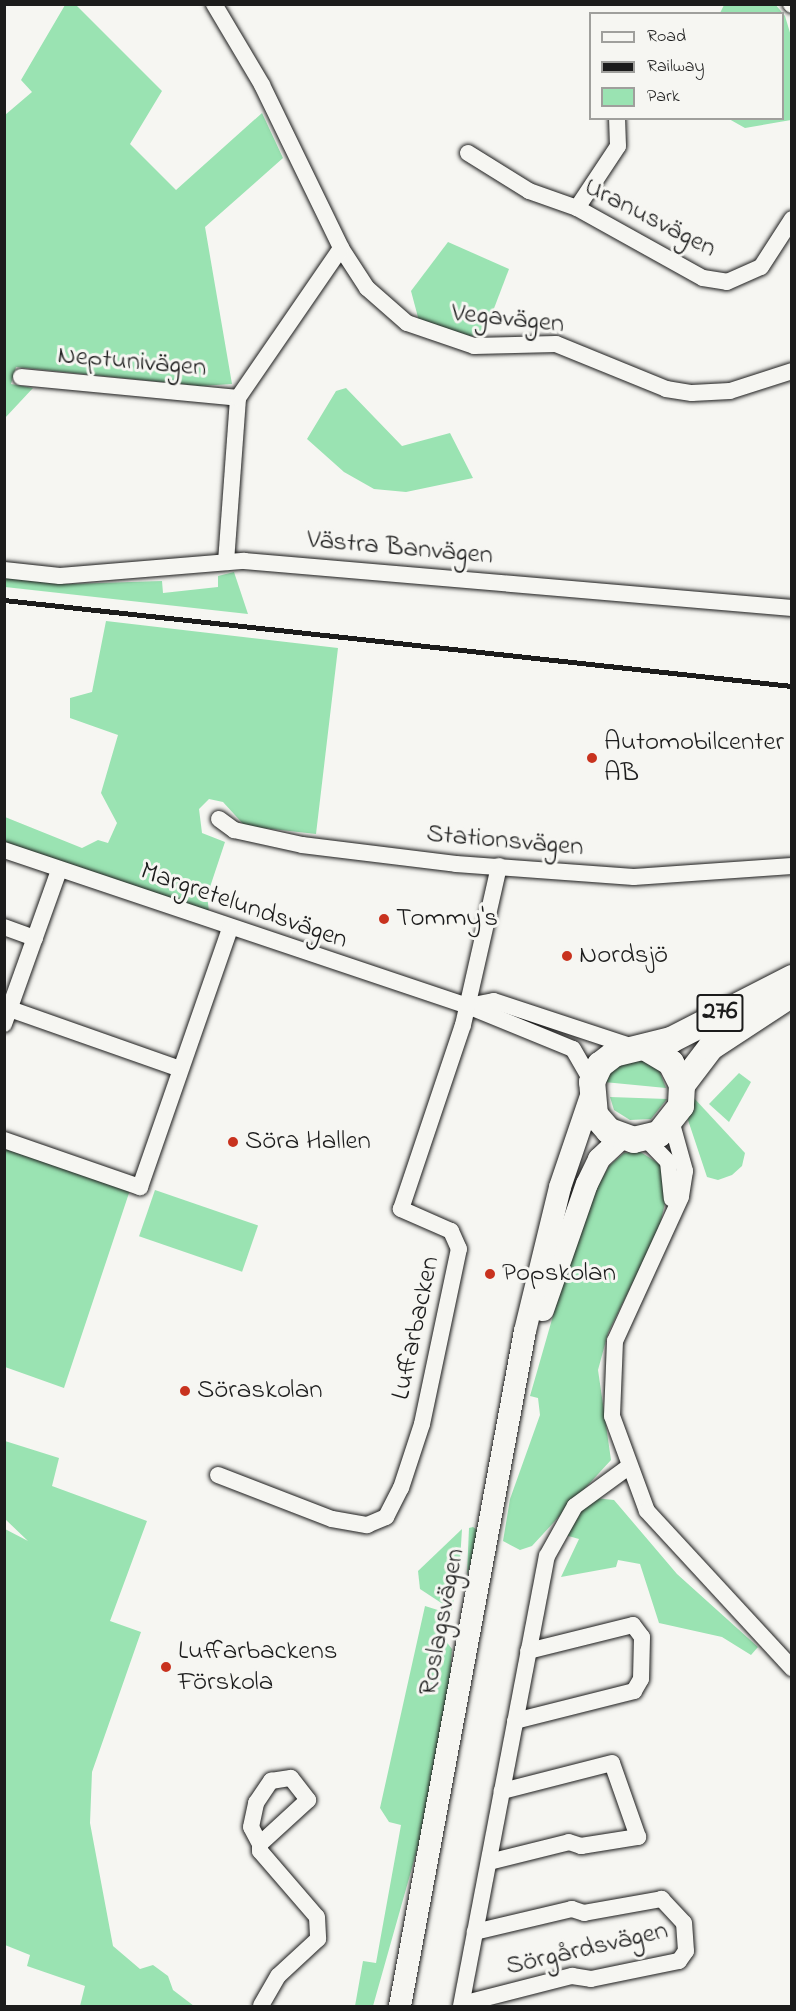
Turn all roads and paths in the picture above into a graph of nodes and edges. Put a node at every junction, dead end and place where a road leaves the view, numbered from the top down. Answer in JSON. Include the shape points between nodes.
{"nodes":[{"id":1,"x":214,"y":4,"type":"edge"},
{"id":2,"x":617,"y":120,"type":"edge"},
{"id":3,"x":468,"y":153,"type":"dead end"},
{"id":4,"x":577,"y":208,"type":"junction"},
{"id":5,"x":792,"y":219,"type":"edge"},
{"id":6,"x":341,"y":248,"type":"junction"},
{"id":7,"x":792,"y":371,"type":"edge"},
{"id":8,"x":21,"y":377,"type":"dead end"},
{"id":9,"x":238,"y":398,"type":"junction"},
{"id":10,"x":226,"y":562,"type":"junction"},
{"id":11,"x":4,"y":570,"type":"edge"},
{"id":12,"x":792,"y":608,"type":"edge"},
{"id":13,"x":219,"y":819,"type":"dead end"},
{"id":14,"x":4,"y":850,"type":"edge"},
{"id":15,"x":499,"y":866,"type":"junction"},
{"id":16,"x":792,"y":866,"type":"edge"},
{"id":17,"x":59,"y":870,"type":"junction"},
{"id":18,"x":4,"y":927,"type":"edge"},
{"id":19,"x":230,"y":929,"type":"junction"},
{"id":20,"x":35,"y":938,"type":"junction"},
{"id":21,"x":792,"y":978,"type":"edge"},
{"id":22,"x":792,"y":994,"type":"edge"},
{"id":23,"x":468,"y":1006,"type":"junction"},
{"id":24,"x":7,"y":1017,"type":"edge"},
{"id":25,"x":643,"y":1049,"type":"junction"},
{"id":26,"x":180,"y":1069,"type":"junction"},
{"id":27,"x":682,"y":1085,"type":"junction"},
{"id":28,"x":591,"y":1089,"type":"junction"},
{"id":29,"x":672,"y":1124,"type":"junction"},
{"id":30,"x":635,"y":1138,"type":"junction"},
{"id":31,"x":4,"y":1140,"type":"edge"},
{"id":32,"x":665,"y":1229,"type":"junction"},
{"id":33,"x":521,"y":1374,"type":"junction"},
{"id":34,"x":627,"y":1468,"type":"junction"},
{"id":35,"x":218,"y":1475,"type":"dead end"},
{"id":36,"x":528,"y":1651,"type":"junction"},
{"id":37,"x":792,"y":1668,"type":"edge"},
{"id":38,"x":515,"y":1721,"type":"junction"},
{"id":39,"x":502,"y":1791,"type":"junction"},
{"id":40,"x":260,"y":1844,"type":"dead end"},
{"id":41,"x":489,"y":1862,"type":"junction"},
{"id":42,"x":423,"y":1881,"type":"junction"},
{"id":43,"x":475,"y":1932,"type":"junction"},
{"id":44,"x":461,"y":2005,"type":"edge"},
{"id":45,"x":261,"y":2007,"type":"edge"},
{"id":46,"x":389,"y":2007,"type":"edge"},
{"id":47,"x":400,"y":2007,"type":"edge"}],
"edges":[{"from":1,"to":6,"type":"street","name":"Vegavägen","via":[[262,85]]},
{"from":2,"to":4,"type":"street","via":[[618,146]]},
{"from":3,"to":4,"type":"street","name":"Uranusvägen","via":[[529,191]]},
{"from":4,"to":5,"type":"street","name":"Uranusvägen","via":[[703,278],[727,282],[761,267]]},
{"from":6,"to":7,"type":"street","name":"Vegavägen","via":[[367,288],[389,310],[435,337],[474,346],[556,344],[666,389],[692,393],[764,384]]},
{"from":6,"to":9,"type":"street","name":"Neptunivägen"},
{"from":8,"to":9,"type":"street","name":"Neptunivägen"},
{"from":9,"to":10,"type":"street","name":"Neptunivägen"},
{"from":10,"to":11,"type":"street","name":"Västra Banvägen","via":[[60,576]]},
{"from":10,"to":12,"type":"street","name":"Västra Banvägen"},
{"from":13,"to":15,"type":"street","name":"Stationsvägen","via":[[234,830],[312,847]]},
{"from":14,"to":17,"type":"street","name":"Margretelundsvägen"},
{"from":15,"to":16,"type":"street","name":"Stationsvägen","via":[[634,877]]},
{"from":15,"to":23,"type":"street","name":"Luffarbacken"},
{"from":17,"to":19,"type":"street","name":"Margretelundsvägen"},
{"from":17,"to":20,"type":"street"},
{"from":18,"to":20,"type":"street"},
{"from":19,"to":23,"type":"street","name":"Margretelundsvägen"},
{"from":19,"to":26,"type":"street"},
{"from":20,"to":24,"type":"street"},
{"from":21,"to":25,"type":"main road","name":"Roslagsvägen","number":"276"},
{"from":22,"to":27,"type":"main road","number":"276","via":[[711,1047]]},
{"from":23,"to":25,"type":"street","name":"Margretelundsvägen","via":[[494,1001]]},
{"from":23,"to":28,"type":"street","name":"Margretelundsvägen","via":[[573,1048]]},
{"from":23,"to":35,"type":"street","name":"Luffarbacken","via":[[401,1209],[451,1231],[459,1249],[422,1424],[386,1517],[367,1525],[332,1519]]},
{"from":24,"to":26,"type":"street"},
{"from":25,"to":27,"type":"main road","number":"276","via":[[671,1063]]},
{"from":25,"to":28,"type":"main road","name":"Roslagsvägen","number":"276","via":[[614,1054]]},
{"from":26,"to":31,"type":"street","via":[[140,1187]]},
{"from":27,"to":29,"type":"main road","number":"276"},
{"from":28,"to":30,"type":"main road","via":[[596,1115]]},
{"from":28,"to":33,"type":"main road","name":"Roslagsvägen","number":"276","via":[[535,1286]]},
{"from":29,"to":30,"type":"main road","name":"Roslagsvägen","number":"276"},
{"from":29,"to":32,"type":"street","via":[[685,1171],[681,1197]]},
{"from":30,"to":32,"type":"street","via":[[663,1153],[672,1178]]},
{"from":30,"to":33,"type":"main road","name":"Roslagsvägen","number":"276","via":[[599,1159]]},
{"from":32,"to":34,"type":"street","via":[[615,1341],[612,1416]]},
{"from":33,"to":42,"type":"main road","name":"Roslagsvägen","number":"276"},
{"from":34,"to":36,"type":"street","name":"Sörgårdsvägen","via":[[587,1494],[567,1517],[547,1556]]},
{"from":34,"to":37,"type":"street","via":[[647,1511]]},
{"from":36,"to":38,"type":"street","name":"Sörgårdsvägen"},
{"from":36,"to":38,"type":"street","via":[[633,1625],[642,1637],[641,1679],[634,1690]]},
{"from":38,"to":39,"type":"street","name":"Sörgårdsvägen"},
{"from":39,"to":41,"type":"street","name":"Sörgårdsvägen"},
{"from":39,"to":41,"type":"street","via":[[612,1763],[638,1837],[581,1846],[569,1842]]},
{"from":40,"to":45,"type":"street","via":[[263,1859],[308,1905],[319,1928],[318,1938],[278,1976]]},
{"from":41,"to":43,"type":"street","name":"Sörgårdsvägen"},
{"from":42,"to":46,"type":"main road","name":"Roslagsvägen","number":"276"},
{"from":42,"to":47,"type":"main road","name":"Roslagsvägen","number":"276"},
{"from":43,"to":44,"type":"street","name":"Sörgårdsvägen"},
{"from":43,"to":44,"type":"street","name":"Sörgårdsvägen","via":[[572,1909],[584,1913],[662,1899],[684,1923],[686,1952],[679,1960],[591,1979],[572,1976]]}]}
